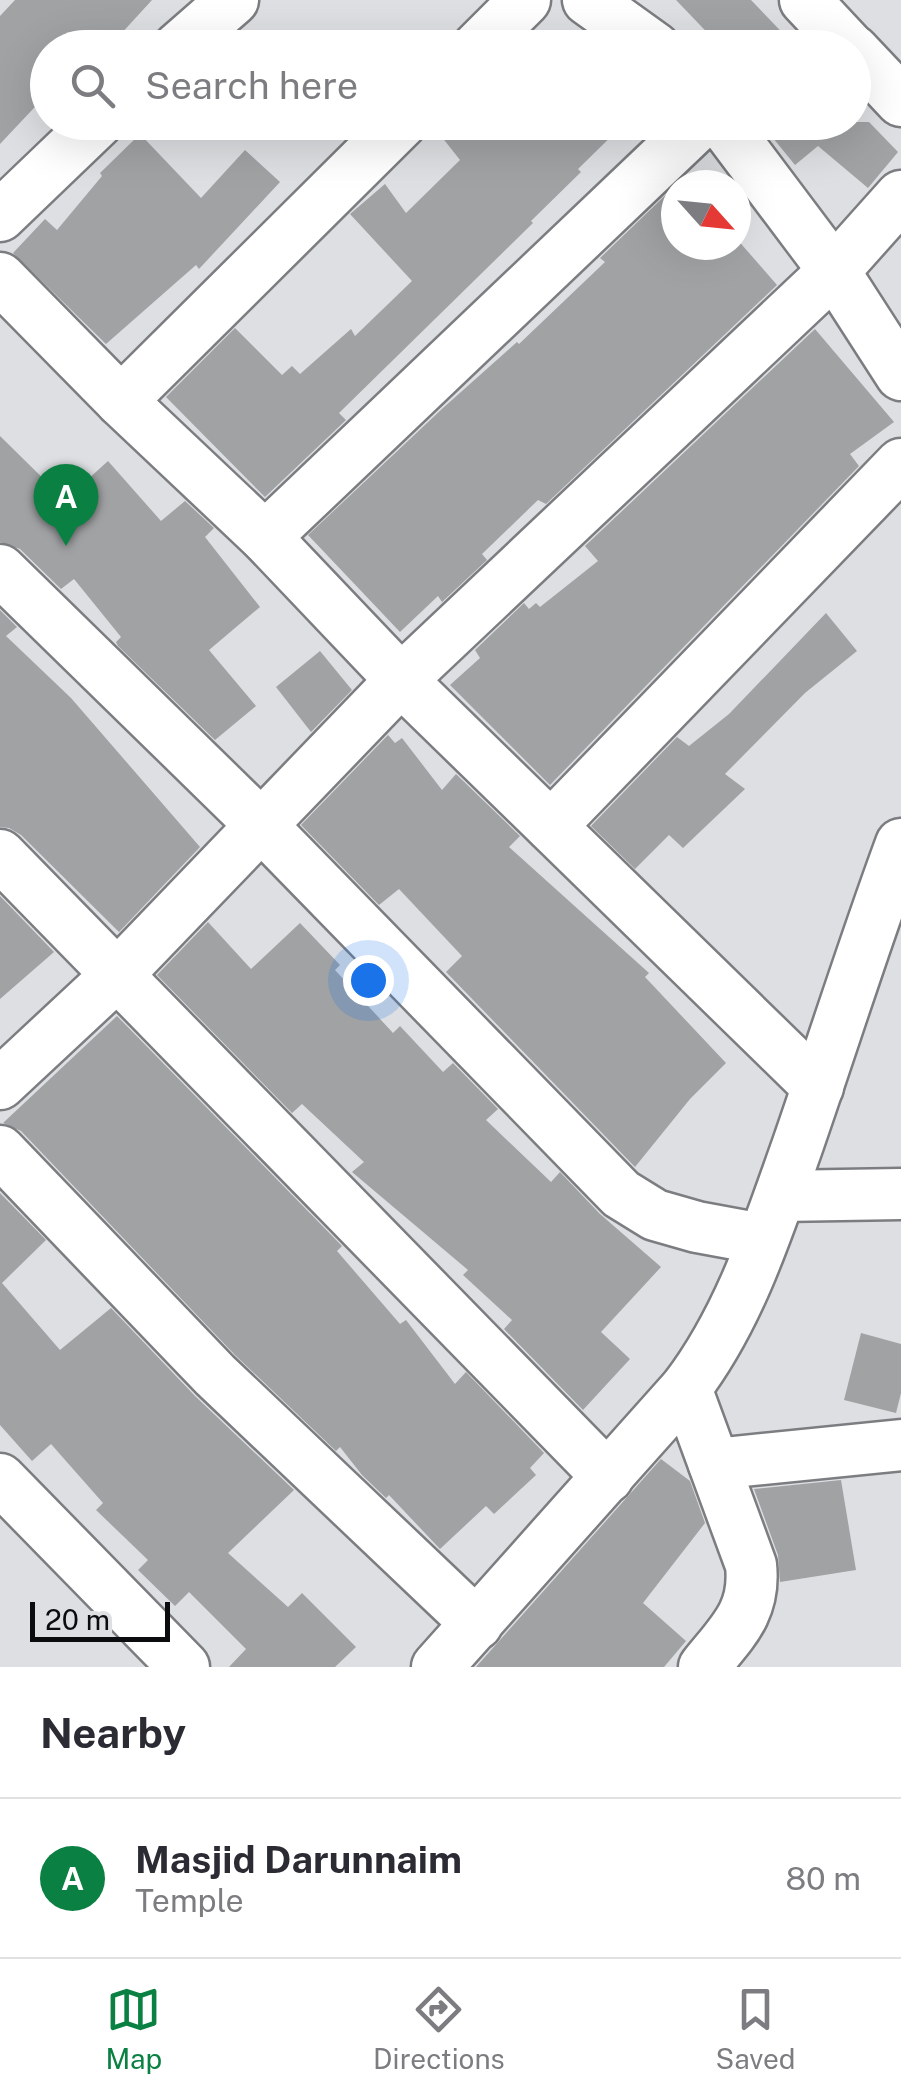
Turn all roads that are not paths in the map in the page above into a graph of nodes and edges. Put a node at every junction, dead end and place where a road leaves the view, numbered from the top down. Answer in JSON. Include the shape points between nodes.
{"nodes":[{"id":1,"x":234,"y":0,"type":"edge"},
{"id":2,"x":525,"y":0,"type":"edge"},
{"id":3,"x":805,"y":0,"type":"edge"},
{"id":4,"x":595,"y":2,"type":"edge"},
{"id":5,"x":199,"y":30,"type":"edge"},
{"id":6,"x":495,"y":30,"type":"edge"},
{"id":7,"x":632,"y":30,"type":"edge"},
{"id":8,"x":834,"y":30,"type":"edge"},
{"id":9,"x":871,"y":69,"type":"edge"},
{"id":10,"x":901,"y":100,"type":"edge"},
{"id":11,"x":79,"y":140,"type":"edge"},
{"id":12,"x":384,"y":140,"type":"edge"},
{"id":13,"x":683,"y":140,"type":"edge"},
{"id":14,"x":736,"y":140,"type":"edge"},
{"id":15,"x":901,"y":196,"type":"edge"},
{"id":16,"x":0,"y":216,"type":"edge"},
{"id":17,"x":834,"y":271,"type":"junction"},
{"id":18,"x":0,"y":278,"type":"edge"},
{"id":19,"x":901,"y":375,"type":"edge"},
{"id":20,"x":121,"y":401,"type":"junction"},
{"id":21,"x":901,"y":464,"type":"edge"},
{"id":22,"x":265,"y":537,"type":"junction"},
{"id":23,"x":0,"y":570,"type":"edge"},
{"id":24,"x":401,"y":680,"type":"junction"},
{"id":25,"x":262,"y":826,"type":"junction"},
{"id":26,"x":551,"y":826,"type":"junction"},
{"id":27,"x":901,"y":844,"type":"edge"},
{"id":28,"x":0,"y":855,"type":"edge"},
{"id":29,"x":884,"y":935,"type":"edge"},
{"id":30,"x":118,"y":974,"type":"junction"},
{"id":31,"x":0,"y":1084,"type":"edge"},
{"id":32,"x":818,"y":1087,"type":"junction"},
{"id":33,"x":0,"y":1152,"type":"edge"},
{"id":34,"x":901,"y":1194,"type":"edge"},
{"id":35,"x":771,"y":1217,"type":"junction"},
{"id":36,"x":686,"y":1388,"type":"junction"},
{"id":37,"x":901,"y":1445,"type":"edge"},
{"id":38,"x":714,"y":1464,"type":"junction"},
{"id":39,"x":608,"y":1478,"type":"junction"},
{"id":40,"x":0,"y":1479,"type":"edge"},
{"id":41,"x":478,"y":1624,"type":"junction"},
{"id":42,"x":153,"y":1657,"type":"edge"},
{"id":43,"x":437,"y":1667,"type":"edge"},
{"id":44,"x":704,"y":1667,"type":"edge"}],
"edges":[{"from":1,"to":5,"type":"street"},
{"from":2,"to":6,"type":"street"},
{"from":3,"to":8,"type":"street"},
{"from":4,"to":7,"type":"street"},
{"from":9,"to":10,"type":"street"},
{"from":11,"to":16,"type":"street"},
{"from":12,"to":20,"type":"street"},
{"from":13,"to":22,"type":"street"},
{"from":14,"to":17,"type":"street"},
{"from":15,"to":17,"type":"street"},
{"from":17,"to":19,"type":"street"},
{"from":17,"to":24,"type":"street"},
{"from":18,"to":20,"type":"street"},
{"from":20,"to":22,"type":"street"},
{"from":21,"to":26,"type":"street"},
{"from":22,"to":24,"type":"street"},
{"from":23,"to":25,"type":"street"},
{"from":24,"to":25,"type":"street"},
{"from":24,"to":26,"type":"street"},
{"from":25,"to":30,"type":"street"},
{"from":25,"to":35,"type":"street","via":[[621,1194],[655,1216],[697,1227]]},
{"from":26,"to":32,"type":"street"},
{"from":27,"to":29,"type":"street"},
{"from":28,"to":30,"type":"street"},
{"from":29,"to":32,"type":"street"},
{"from":30,"to":31,"type":"street"},
{"from":30,"to":39,"type":"street"},
{"from":32,"to":35,"type":"street"},
{"from":33,"to":41,"type":"street","via":[[215,1375]]},
{"from":34,"to":35,"type":"street"},
{"from":35,"to":36,"type":"street","via":[[722,1338]]},
{"from":36,"to":38,"type":"street"},
{"from":36,"to":39,"type":"street"},
{"from":37,"to":38,"type":"street"},
{"from":38,"to":44,"type":"street","via":[[752,1565],[754,1589],[742,1618]]},
{"from":39,"to":41,"type":"street"},
{"from":40,"to":42,"type":"street"},
{"from":41,"to":43,"type":"street"}]}
